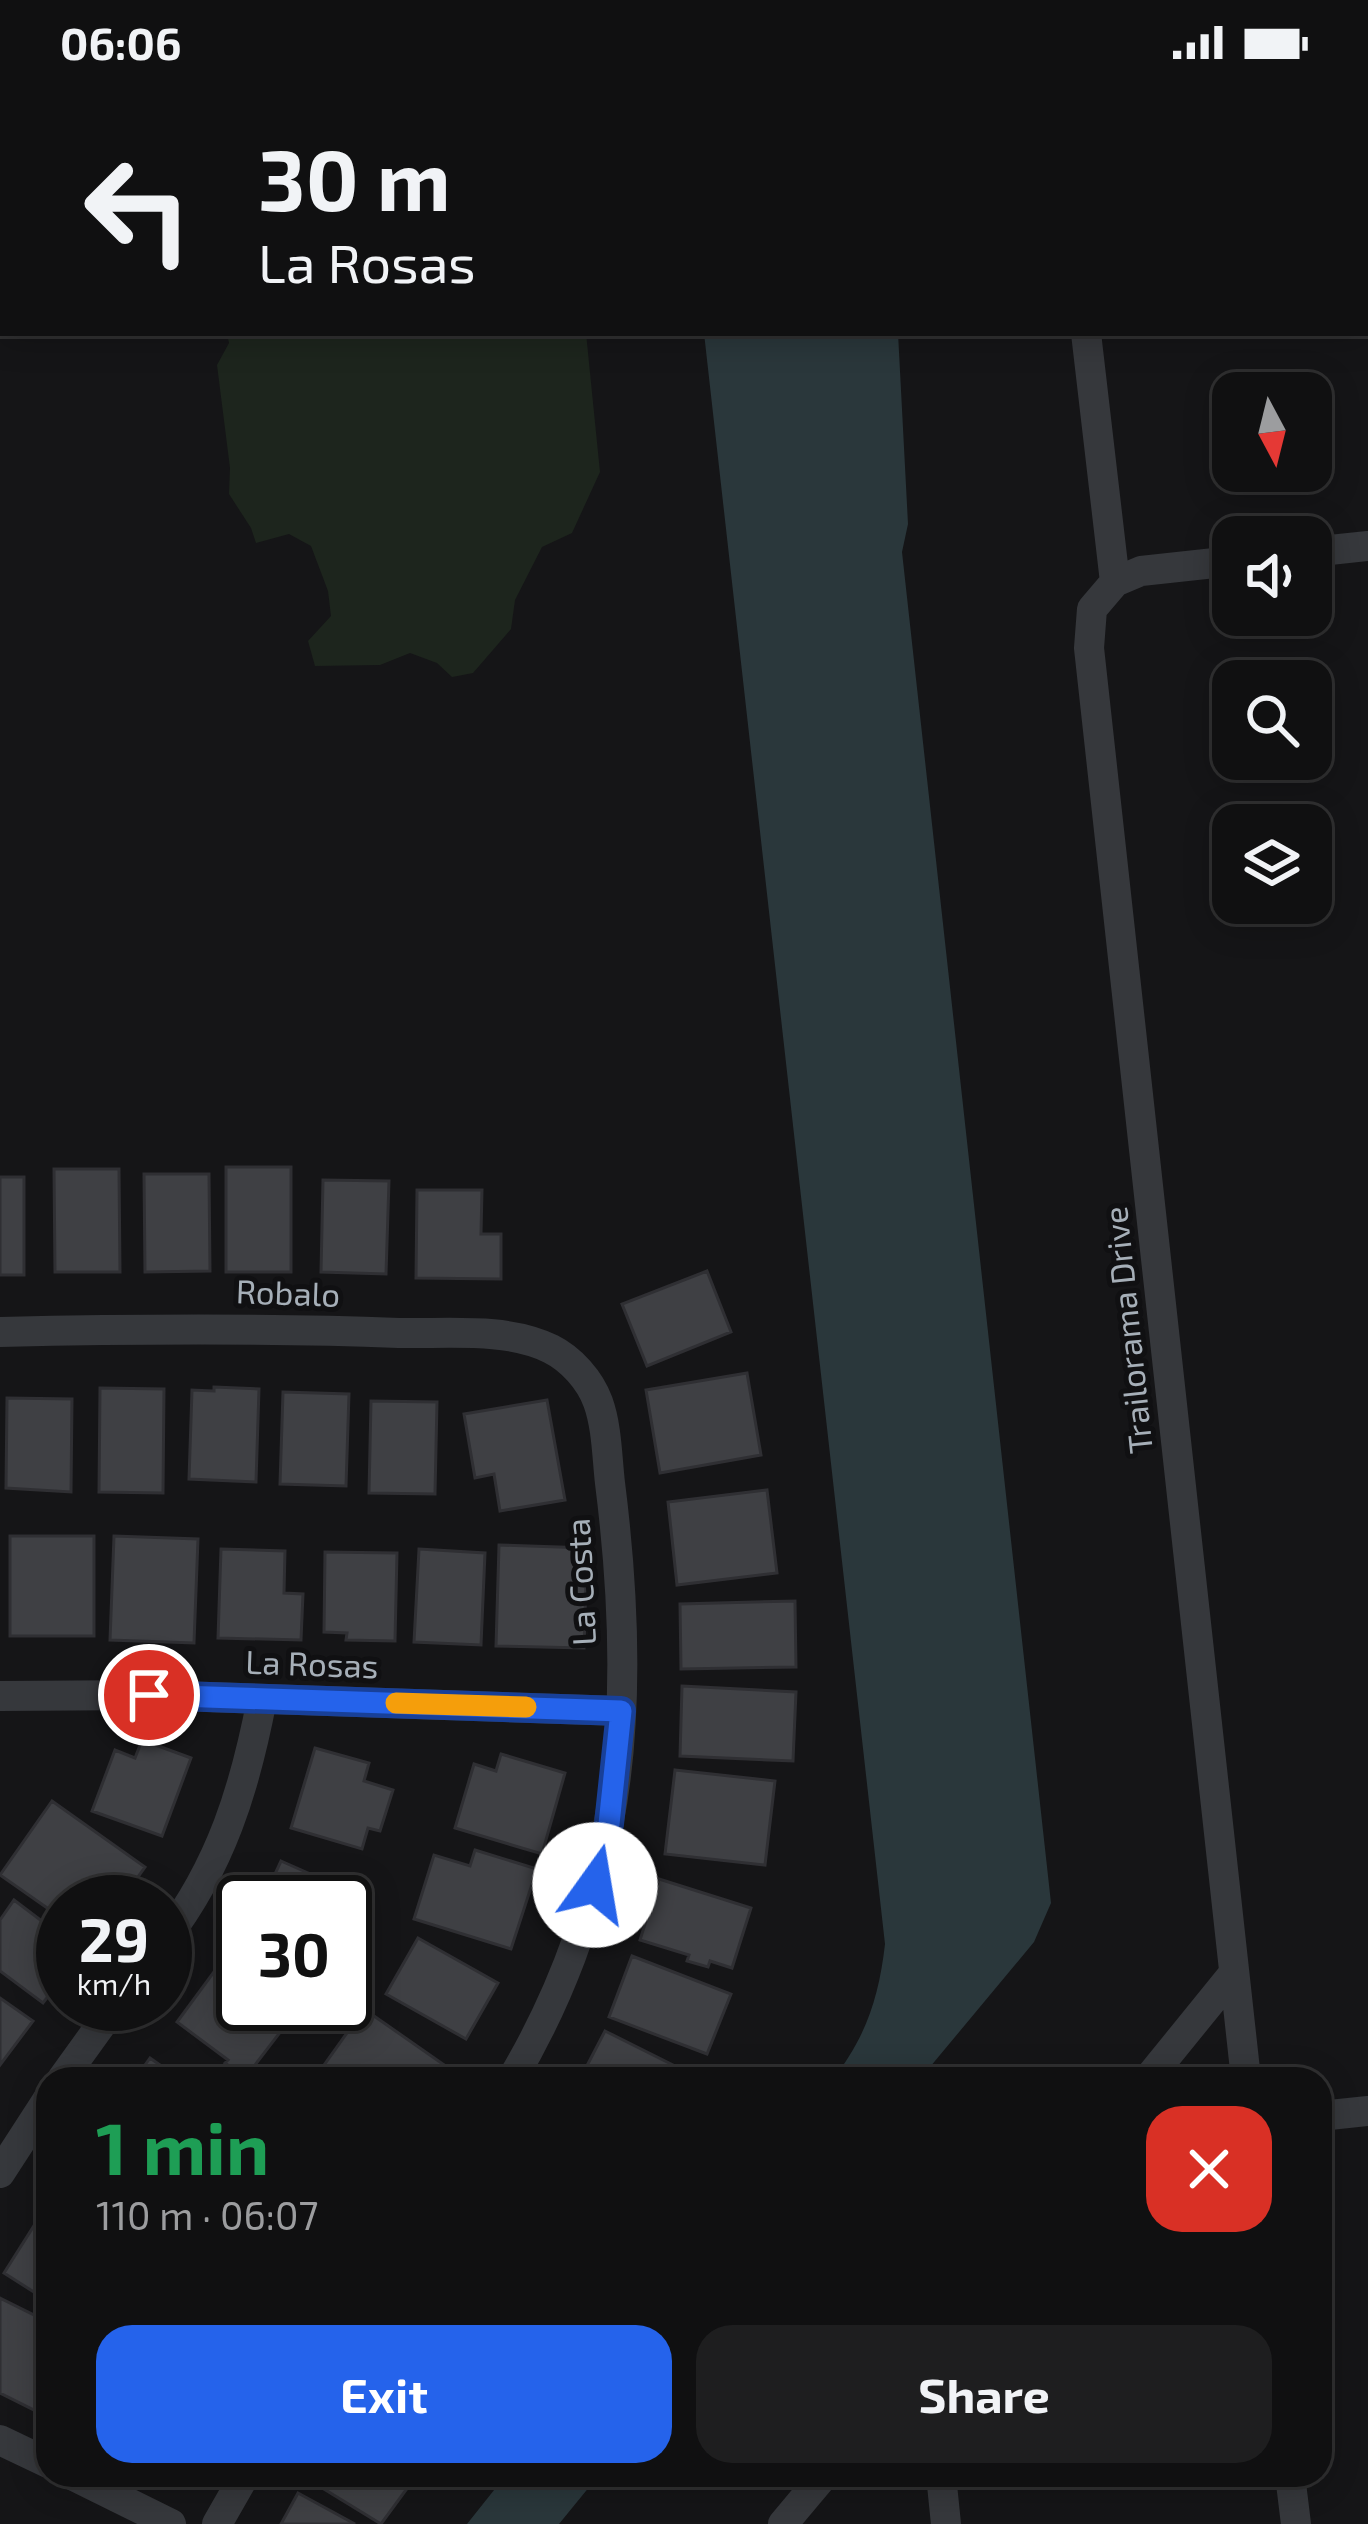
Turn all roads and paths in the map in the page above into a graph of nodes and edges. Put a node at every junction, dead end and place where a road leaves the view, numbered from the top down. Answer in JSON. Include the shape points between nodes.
{"nodes":[{"id":1,"x":1086,"y":336,"type":"edge"},
{"id":2,"x":1368,"y":546,"type":"edge"},
{"id":3,"x":1332,"y":550,"type":"edge"},
{"id":4,"x":1212,"y":563,"type":"edge"},
{"id":5,"x":1115,"y":582,"type":"junction"},
{"id":6,"x":0,"y":1331,"type":"edge"},
{"id":7,"x":568,"y":1360,"type":"joint"},
{"id":8,"x":0,"y":1696,"type":"edge"},
{"id":9,"x":262,"y":1699,"type":"junction"},
{"id":10,"x":621,"y":1711,"type":"junction"},
{"id":11,"x":192,"y":1900,"type":"edge"},
{"id":12,"x":1234,"y":1973,"type":"junction"},
{"id":13,"x":97,"y":2031,"type":"edge"},
{"id":14,"x":71,"y":2067,"type":"edge"},
{"id":15,"x":518,"y":2067,"type":"edge"},
{"id":16,"x":1158,"y":2067,"type":"edge"},
{"id":17,"x":1245,"y":2067,"type":"edge"},
{"id":18,"x":1368,"y":2111,"type":"edge"},
{"id":19,"x":1332,"y":2115,"type":"edge"},
{"id":20,"x":36,"y":2118,"type":"edge"},
{"id":21,"x":0,"y":2173,"type":"edge"},
{"id":22,"x":0,"y":2440,"type":"edge"},
{"id":23,"x":36,"y":2457,"type":"edge"},
{"id":24,"x":96,"y":2487,"type":"edge"},
{"id":25,"x":237,"y":2487,"type":"edge"},
{"id":26,"x":814,"y":2487,"type":"edge"},
{"id":27,"x":942,"y":2487,"type":"edge"},
{"id":28,"x":1291,"y":2487,"type":"edge"},
{"id":29,"x":172,"y":2524,"type":"edge"},
{"id":30,"x":217,"y":2524,"type":"edge"},
{"id":31,"x":783,"y":2524,"type":"edge"},
{"id":32,"x":946,"y":2524,"type":"edge"},
{"id":33,"x":1296,"y":2524,"type":"edge"}],
"edges":[{"from":1,"to":5,"type":"street"},
{"from":2,"to":3,"type":"street"},
{"from":4,"to":5,"type":"street"},
{"from":5,"to":12,"type":"street","name":"Trailorama Drive","via":[[1092,609],[1089,648]]},
{"from":6,"to":7,"type":"street","name":"Robalo","via":[[220,1327],[504,1336]]},
{"from":7,"to":10,"type":"street","name":"La Costa","via":[[602,1416]]},
{"from":8,"to":9,"type":"street","name":"La Rosas"},
{"from":9,"to":10,"type":"street","name":"La Rosas"},
{"from":9,"to":11,"type":"street","via":[[230,1826]]},
{"from":10,"to":15,"type":"street","name":"La Costa","via":[[595,1885]]},
{"from":12,"to":16,"type":"street"},
{"from":12,"to":17,"type":"street","name":"Trailorama Drive"},
{"from":13,"to":14,"type":"street"},
{"from":18,"to":19,"type":"street"},
{"from":20,"to":21,"type":"street"},
{"from":22,"to":23,"type":"street"},
{"from":24,"to":29,"type":"street"},
{"from":25,"to":30,"type":"street"},
{"from":26,"to":31,"type":"street"},
{"from":27,"to":32,"type":"street"},
{"from":28,"to":33,"type":"street"}]}
